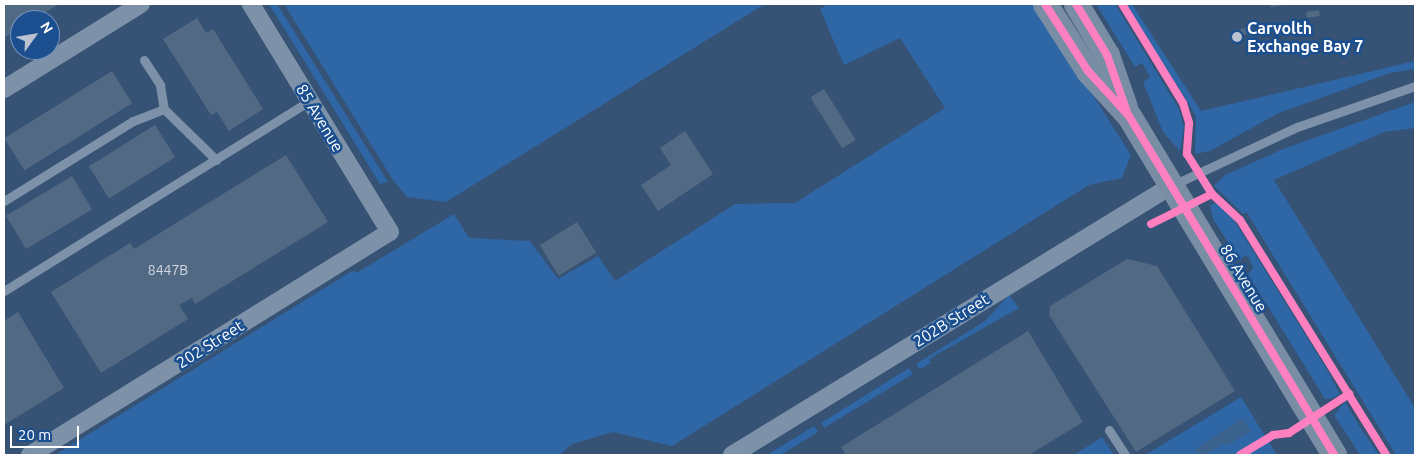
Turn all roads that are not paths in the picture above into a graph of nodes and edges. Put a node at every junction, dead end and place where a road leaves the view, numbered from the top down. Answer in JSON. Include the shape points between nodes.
{"nodes":[{"id":1,"x":141,"y":4,"type":"edge"},
{"id":2,"x":251,"y":4,"type":"edge"},
{"id":3,"x":1046,"y":4,"type":"edge"},
{"id":4,"x":1076,"y":4,"type":"edge"},
{"id":5,"x":144,"y":60,"type":"dead end"},
{"id":6,"x":1415,"y":86,"type":"edge"},
{"id":7,"x":4,"y":89,"type":"edge"},
{"id":8,"x":310,"y":101,"type":"junction"},
{"id":9,"x":164,"y":109,"type":"junction"},
{"id":10,"x":1129,"y":116,"type":"junction"},
{"id":11,"x":216,"y":160,"type":"junction"},
{"id":12,"x":1171,"y":186,"type":"junction"},
{"id":13,"x":4,"y":201,"type":"edge"},
{"id":14,"x":390,"y":232,"type":"joint"},
{"id":15,"x":4,"y":292,"type":"edge"},
{"id":16,"x":1109,"y":430,"type":"dead end"},
{"id":17,"x":30,"y":455,"type":"edge"},
{"id":18,"x":732,"y":455,"type":"edge"},
{"id":19,"x":1125,"y":455,"type":"edge"},
{"id":20,"x":1334,"y":455,"type":"edge"}],
"edges":[{"from":1,"to":7,"type":"street"},
{"from":2,"to":8,"type":"street","name":"85 Avenue"},
{"from":3,"to":10,"type":"street","name":"86 Avenue","via":[[1088,72]]},
{"from":4,"to":10,"type":"street","name":"86 Avenue","via":[[1108,55]]},
{"from":5,"to":9,"type":"lane","via":[[160,86]]},
{"from":6,"to":12,"type":"lane","via":[[1297,127]]},
{"from":8,"to":11,"type":"lane"},
{"from":8,"to":14,"type":"street","name":"85 Avenue"},
{"from":9,"to":11,"type":"lane"},
{"from":9,"to":13,"type":"lane","via":[[133,121]]},
{"from":10,"to":12,"type":"street","name":"86 Avenue"},
{"from":11,"to":15,"type":"lane"},
{"from":12,"to":18,"type":"street","name":"202B Street"},
{"from":12,"to":20,"type":"street","name":"86 Avenue"},
{"from":14,"to":17,"type":"street","name":"202 Street"},
{"from":16,"to":19,"type":"lane"}]}
